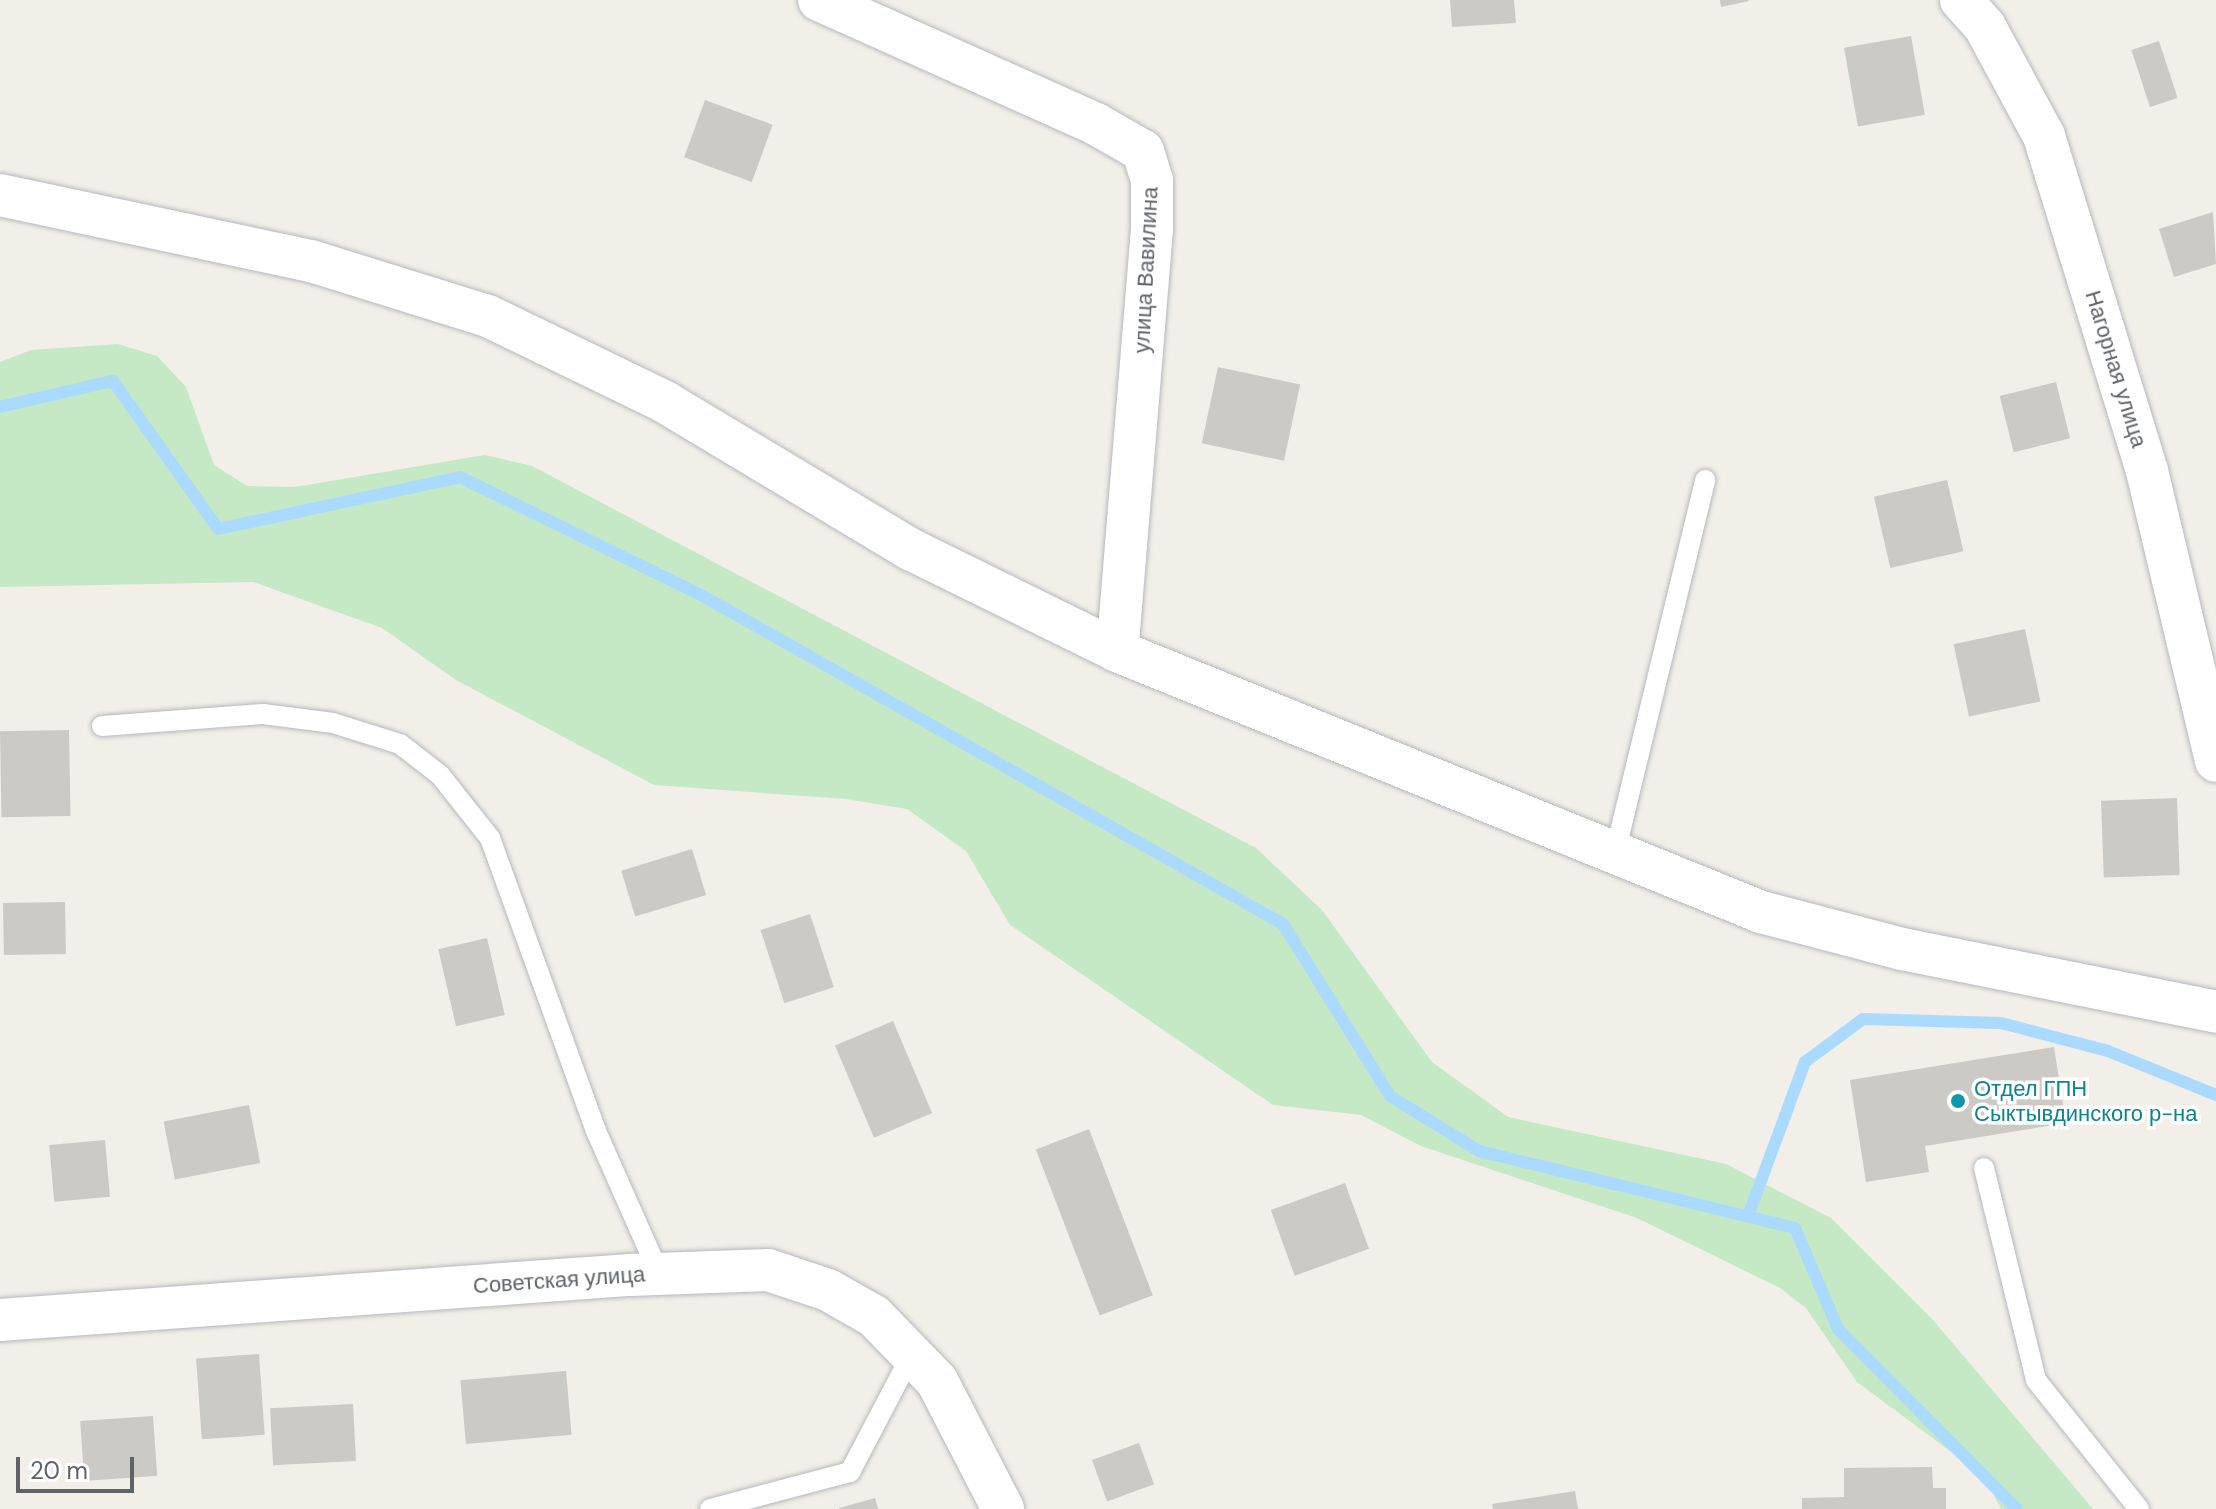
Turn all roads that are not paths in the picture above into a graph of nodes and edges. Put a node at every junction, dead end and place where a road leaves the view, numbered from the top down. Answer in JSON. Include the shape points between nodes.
{"nodes":[{"id":1,"x":819,"y":0,"type":"edge"},
{"id":2,"x":1961,"y":0,"type":"edge"},
{"id":3,"x":0,"y":195,"type":"edge"},
{"id":4,"x":1705,"y":480,"type":"dead end"},
{"id":5,"x":1117,"y":651,"type":"junction"},
{"id":6,"x":102,"y":726,"type":"dead end"},
{"id":7,"x":2216,"y":761,"type":"edge"},
{"id":8,"x":1614,"y":857,"type":"junction"},
{"id":9,"x":2216,"y":1012,"type":"edge"},
{"id":10,"x":1984,"y":1168,"type":"dead end"},
{"id":11,"x":659,"y":1273,"type":"junction"},
{"id":12,"x":0,"y":1320,"type":"edge"},
{"id":13,"x":912,"y":1354,"type":"junction"},
{"id":14,"x":710,"y":1509,"type":"edge"},
{"id":15,"x":1003,"y":1509,"type":"edge"},
{"id":16,"x":2139,"y":1509,"type":"edge"}],
"edges":[{"from":1,"to":5,"type":"street","name":"улица Вавилина","via":[[1096,124],[1143,151],[1152,180],[1152,229]]},
{"from":2,"to":7,"type":"street","name":"Нагорная улица","via":[[1985,27],[2044,136],[2147,471]]},
{"from":3,"to":5,"type":"street","via":[[311,261],[488,316],[665,402],[910,549]]},
{"from":4,"to":8,"type":"lane"},
{"from":5,"to":8,"type":"street"},
{"from":6,"to":11,"type":"lane","via":[[263,714],[333,723],[400,744],[440,775],[490,838],[596,1131]]},
{"from":8,"to":9,"type":"street","via":[[1761,912],[1902,949]]},
{"from":10,"to":16,"type":"lane","via":[[2036,1380]]},
{"from":11,"to":12,"type":"street","name":"Советская улица"},
{"from":11,"to":13,"type":"street","name":"Советская улица","via":[[768,1270],[828,1290],[874,1316]]},
{"from":13,"to":14,"type":"lane","via":[[850,1472]]},
{"from":13,"to":15,"type":"street","name":"Советская улица","via":[[937,1381]]}]}
